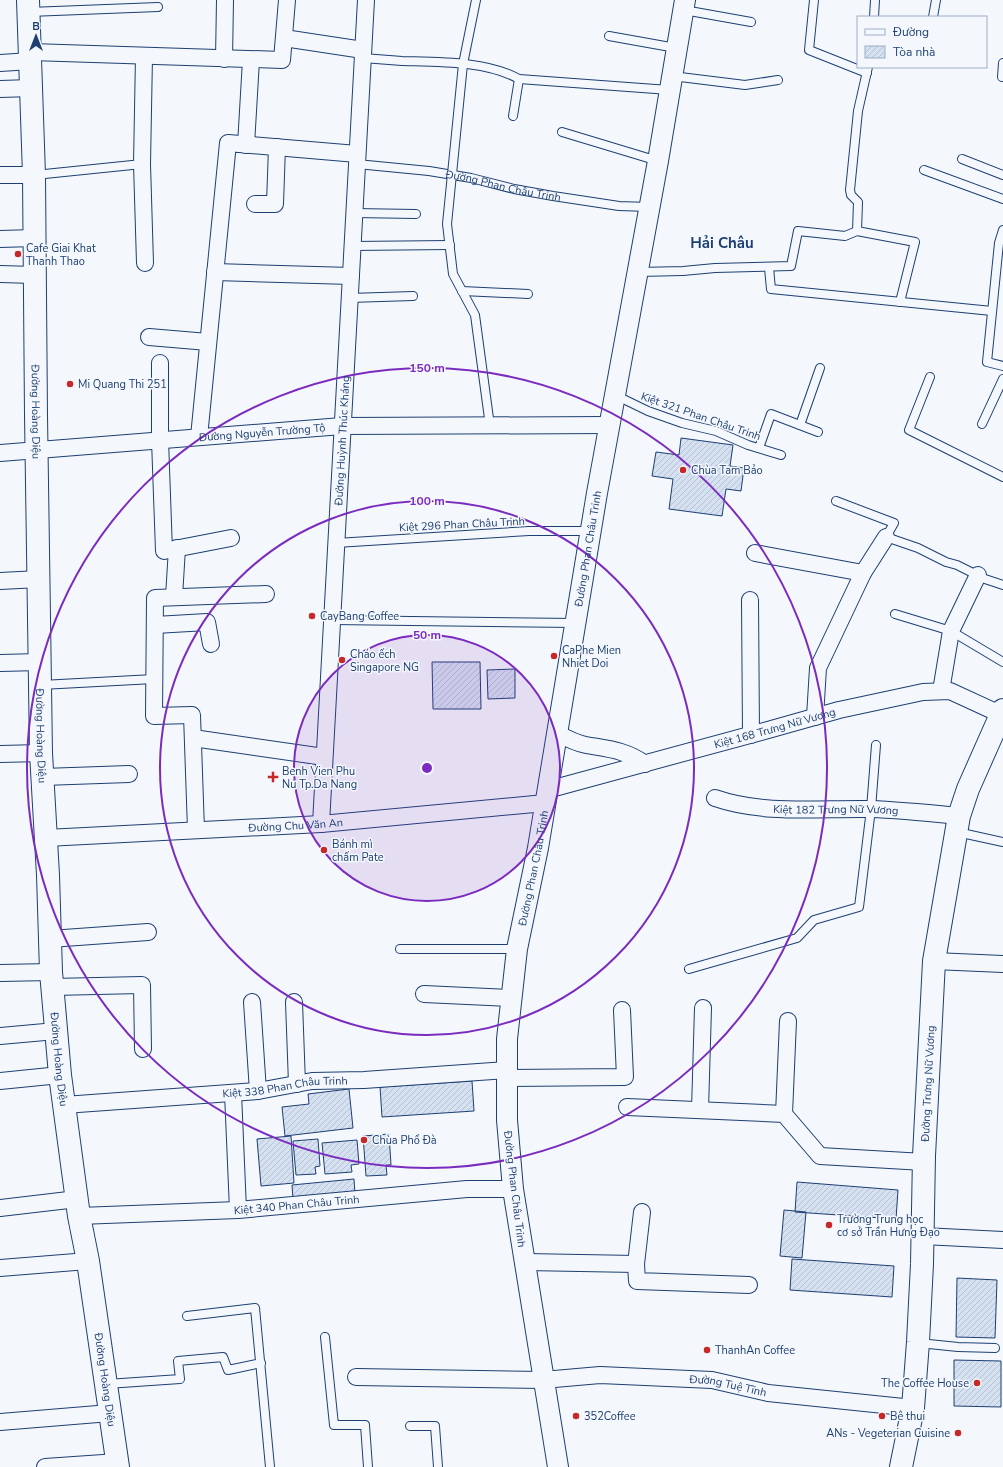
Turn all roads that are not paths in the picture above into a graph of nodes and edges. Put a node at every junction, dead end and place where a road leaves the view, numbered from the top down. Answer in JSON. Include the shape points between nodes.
{"nodes":[{"id":1,"x":225,"y":0,"type":"edge"},
{"id":2,"x":287,"y":0,"type":"edge"},
{"id":3,"x":366,"y":0,"type":"edge"},
{"id":4,"x":476,"y":0,"type":"edge"},
{"id":5,"x":814,"y":0,"type":"edge"},
{"id":6,"x":875,"y":0,"type":"edge"},
{"id":7,"x":936,"y":0,"type":"edge"},
{"id":8,"x":684,"y":5,"type":"edge"},
{"id":9,"x":28,"y":6,"type":"edge"},
{"id":10,"x":158,"y":7,"type":"dead end"},
{"id":11,"x":874,"y":16,"type":"edge"},
{"id":12,"x":933,"y":16,"type":"edge"},
{"id":13,"x":751,"y":22,"type":"dead end"},
{"id":14,"x":609,"y":36,"type":"dead end"},
{"id":15,"x":284,"y":38,"type":"junction"},
{"id":16,"x":676,"y":48,"type":"junction"},
{"id":17,"x":363,"y":54,"type":"junction"},
{"id":18,"x":31,"y":56,"type":"junction"},
{"id":19,"x":144,"y":56,"type":"junction"},
{"id":20,"x":224,"y":59,"type":"junction"},
{"id":21,"x":251,"y":60,"type":"junction"},
{"id":22,"x":0,"y":63,"type":"edge"},
{"id":23,"x":1003,"y":63,"type":"edge"},
{"id":24,"x":463,"y":64,"type":"junction"},
{"id":25,"x":857,"y":66,"type":"edge"},
{"id":26,"x":868,"y":70,"type":"edge"},
{"id":27,"x":1003,"y":77,"type":"edge"},
{"id":28,"x":519,"y":78,"type":"junction"},
{"id":29,"x":778,"y":80,"type":"dead end"},
{"id":30,"x":670,"y":83,"type":"junction"},
{"id":31,"x":32,"y":88,"type":"junction"},
{"id":32,"x":0,"y":89,"type":"edge"},
{"id":33,"x":512,"y":116,"type":"dead end"},
{"id":34,"x":562,"y":132,"type":"dead end"},
{"id":35,"x":246,"y":145,"type":"junction"},
{"id":36,"x":278,"y":147,"type":"junction"},
{"id":37,"x":357,"y":159,"type":"junction"},
{"id":38,"x":962,"y":159,"type":"dead end"},
{"id":39,"x":658,"y":161,"type":"junction"},
{"id":40,"x":142,"y":164,"type":"junction"},
{"id":41,"x":924,"y":170,"type":"dead end"},
{"id":42,"x":0,"y":175,"type":"edge"},
{"id":43,"x":34,"y":175,"type":"junction"},
{"id":44,"x":452,"y":175,"type":"junction"},
{"id":45,"x":1003,"y":175,"type":"edge"},
{"id":46,"x":1003,"y":199,"type":"edge"},
{"id":47,"x":255,"y":204,"type":"dead end"},
{"id":48,"x":649,"y":207,"type":"junction"},
{"id":49,"x":354,"y":213,"type":"junction"},
{"id":50,"x":416,"y":214,"type":"dead end"},
{"id":51,"x":1003,"y":230,"type":"edge"},
{"id":52,"x":857,"y":231,"type":"junction"},
{"id":53,"x":34,"y":238,"type":"junction"},
{"id":54,"x":0,"y":240,"type":"edge"},
{"id":55,"x":450,"y":245,"type":"junction"},
{"id":56,"x":352,"y":246,"type":"junction"},
{"id":57,"x":145,"y":263,"type":"dead end"},
{"id":58,"x":769,"y":268,"type":"junction"},
{"id":59,"x":215,"y":272,"type":"junction"},
{"id":60,"x":637,"y":272,"type":"junction"},
{"id":61,"x":0,"y":274,"type":"edge"},
{"id":62,"x":34,"y":275,"type":"junction"},
{"id":63,"x":351,"y":276,"type":"junction"},
{"id":64,"x":462,"y":291,"type":"junction"},
{"id":65,"x":528,"y":294,"type":"dead end"},
{"id":66,"x":413,"y":296,"type":"dead end"},
{"id":67,"x":349,"y":298,"type":"junction"},
{"id":68,"x":900,"y":302,"type":"junction"},
{"id":69,"x":992,"y":311,"type":"junction"},
{"id":70,"x":149,"y":337,"type":"dead end"},
{"id":71,"x":208,"y":342,"type":"junction"},
{"id":72,"x":160,"y":363,"type":"dead end"},
{"id":73,"x":1003,"y":366,"type":"edge"},
{"id":74,"x":820,"y":368,"type":"dead end"},
{"id":75,"x":930,"y":378,"type":"dead end"},
{"id":76,"x":1003,"y":379,"type":"edge"},
{"id":77,"x":614,"y":395,"type":"junction"},
{"id":78,"x":982,"y":424,"type":"dead end"},
{"id":79,"x":609,"y":425,"type":"junction"},
{"id":80,"x":800,"y":425,"type":"junction"},
{"id":81,"x":342,"y":426,"type":"junction"},
{"id":82,"x":490,"y":426,"type":"junction"},
{"id":83,"x":818,"y":432,"type":"dead end"},
{"id":84,"x":199,"y":437,"type":"junction"},
{"id":85,"x":160,"y":440,"type":"junction"},
{"id":86,"x":759,"y":448,"type":"junction"},
{"id":87,"x":36,"y":450,"type":"junction"},
{"id":88,"x":0,"y":453,"type":"edge"},
{"id":89,"x":781,"y":455,"type":"dead end"},
{"id":90,"x":1003,"y":477,"type":"edge"},
{"id":91,"x":836,"y":501,"type":"dead end"},
{"id":92,"x":590,"y":531,"type":"junction"},
{"id":93,"x":886,"y":537,"type":"junction"},
{"id":94,"x":231,"y":538,"type":"dead end"},
{"id":95,"x":336,"y":543,"type":"junction"},
{"id":96,"x":177,"y":548,"type":"junction"},
{"id":97,"x":755,"y":553,"type":"dead end"},
{"id":98,"x":863,"y":573,"type":"junction"},
{"id":99,"x":978,"y":575,"type":"junction"},
{"id":100,"x":39,"y":579,"type":"junction"},
{"id":101,"x":0,"y":581,"type":"edge"},
{"id":102,"x":1003,"y":585,"type":"edge"},
{"id":103,"x":266,"y":594,"type":"dead end"},
{"id":104,"x":174,"y":597,"type":"junction"},
{"id":105,"x":750,"y":600,"type":"dead end"},
{"id":106,"x":895,"y":614,"type":"dead end"},
{"id":107,"x":332,"y":620,"type":"junction"},
{"id":108,"x":575,"y":623,"type":"junction"},
{"id":109,"x":155,"y":625,"type":"junction"},
{"id":110,"x":951,"y":631,"type":"junction"},
{"id":111,"x":211,"y":644,"type":"dead end"},
{"id":112,"x":40,"y":662,"type":"junction"},
{"id":113,"x":1003,"y":662,"type":"edge"},
{"id":114,"x":0,"y":663,"type":"edge"},
{"id":115,"x":154,"y":679,"type":"junction"},
{"id":116,"x":40,"y":685,"type":"junction"},
{"id":117,"x":941,"y":691,"type":"junction"},
{"id":118,"x":1002,"y":712,"type":"edge"},
{"id":119,"x":815,"y":717,"type":"junction"},
{"id":120,"x":556,"y":733,"type":"junction"},
{"id":121,"x":751,"y":735,"type":"junction"},
{"id":122,"x":193,"y":738,"type":"junction"},
{"id":123,"x":876,"y":745,"type":"dead end"},
{"id":124,"x":41,"y":753,"type":"junction"},
{"id":125,"x":0,"y":754,"type":"edge"},
{"id":126,"x":324,"y":757,"type":"junction"},
{"id":127,"x":645,"y":764,"type":"junction"},
{"id":128,"x":129,"y":774,"type":"dead end"},
{"id":129,"x":43,"y":777,"type":"junction"},
{"id":130,"x":546,"y":796,"type":"junction"},
{"id":131,"x":715,"y":798,"type":"dead end"},
{"id":132,"x":871,"y":809,"type":"junction"},
{"id":133,"x":321,"y":824,"type":"junction"},
{"id":134,"x":957,"y":824,"type":"junction"},
{"id":135,"x":196,"y":830,"type":"junction"},
{"id":136,"x":46,"y":838,"type":"junction"},
{"id":137,"x":1003,"y":842,"type":"edge"},
{"id":138,"x":148,"y":932,"type":"dead end"},
{"id":139,"x":50,"y":939,"type":"junction"},
{"id":140,"x":400,"y":949,"type":"dead end"},
{"id":141,"x":516,"y":949,"type":"junction"},
{"id":142,"x":934,"y":960,"type":"junction"},
{"id":143,"x":1003,"y":964,"type":"edge"},
{"id":144,"x":689,"y":969,"type":"dead end"},
{"id":145,"x":0,"y":973,"type":"edge"},
{"id":146,"x":52,"y":979,"type":"junction"},
{"id":147,"x":424,"y":994,"type":"dead end"},
{"id":148,"x":511,"y":998,"type":"junction"},
{"id":149,"x":252,"y":1002,"type":"dead end"},
{"id":150,"x":294,"y":1002,"type":"dead end"},
{"id":151,"x":703,"y":1008,"type":"dead end"},
{"id":152,"x":622,"y":1010,"type":"dead end"},
{"id":153,"x":788,"y":1021,"type":"dead end"},
{"id":154,"x":56,"y":1031,"type":"junction"},
{"id":155,"x":0,"y":1036,"type":"edge"},
{"id":156,"x":143,"y":1049,"type":"dead end"},
{"id":157,"x":506,"y":1074,"type":"junction"},
{"id":158,"x":60,"y":1075,"type":"junction"},
{"id":159,"x":0,"y":1081,"type":"edge"},
{"id":160,"x":297,"y":1084,"type":"junction"},
{"id":161,"x":258,"y":1091,"type":"junction"},
{"id":162,"x":233,"y":1093,"type":"junction"},
{"id":163,"x":64,"y":1105,"type":"junction"},
{"id":164,"x":627,"y":1107,"type":"dead end"},
{"id":165,"x":700,"y":1110,"type":"junction"},
{"id":166,"x":784,"y":1114,"type":"junction"},
{"id":167,"x":924,"y":1162,"type":"junction"},
{"id":168,"x":513,"y":1189,"type":"junction"},
{"id":169,"x":78,"y":1207,"type":"junction"},
{"id":170,"x":0,"y":1208,"type":"edge"},
{"id":171,"x":238,"y":1210,"type":"junction"},
{"id":172,"x":642,"y":1212,"type":"dead end"},
{"id":173,"x":923,"y":1236,"type":"junction"},
{"id":174,"x":1003,"y":1240,"type":"edge"},
{"id":175,"x":88,"y":1261,"type":"junction"},
{"id":176,"x":524,"y":1262,"type":"junction"},
{"id":177,"x":636,"y":1264,"type":"junction"},
{"id":178,"x":0,"y":1268,"type":"edge"},
{"id":179,"x":749,"y":1285,"type":"dead end"},
{"id":180,"x":187,"y":1316,"type":"dead end"},
{"id":181,"x":325,"y":1338,"type":"dead end"},
{"id":182,"x":918,"y":1342,"type":"junction"},
{"id":183,"x":995,"y":1348,"type":"dead end"},
{"id":184,"x":261,"y":1364,"type":"junction"},
{"id":185,"x":356,"y":1377,"type":"dead end"},
{"id":186,"x":543,"y":1380,"type":"junction"},
{"id":187,"x":106,"y":1384,"type":"junction"},
{"id":188,"x":913,"y":1408,"type":"junction"},
{"id":189,"x":110,"y":1413,"type":"junction"},
{"id":190,"x":0,"y":1422,"type":"edge"},
{"id":191,"x":410,"y":1426,"type":"dead end"},
{"id":192,"x":118,"y":1464,"type":"edge"},
{"id":193,"x":45,"y":1467,"type":"edge"},
{"id":194,"x":270,"y":1467,"type":"edge"},
{"id":195,"x":368,"y":1467,"type":"edge"},
{"id":196,"x":438,"y":1467,"type":"edge"},
{"id":197,"x":558,"y":1467,"type":"edge"},
{"id":198,"x":900,"y":1467,"type":"edge"}],
"edges":[{"from":1,"to":20,"type":"street"},
{"from":2,"to":15,"type":"street"},
{"from":3,"to":17,"type":"street","name":"Đường Huỳnh Thúc Kháng"},
{"from":4,"to":24,"type":"lane"},
{"from":5,"to":25,"type":"lane","via":[[809,50]]},
{"from":6,"to":11,"type":"lane"},
{"from":7,"to":12,"type":"lane"},
{"from":8,"to":13,"type":"lane"},
{"from":8,"to":16,"type":"street","name":"Đường Phan Châu Trinh"},
{"from":9,"to":10,"type":"lane"},
{"from":9,"to":18,"type":"main road","name":"Đường Hoàng Diệu"},
{"from":14,"to":16,"type":"lane"},
{"from":15,"to":17,"type":"street"},
{"from":15,"to":21,"type":"street","via":[[282,60]]},
{"from":16,"to":30,"type":"street","name":"Đường Phan Châu Trinh"},
{"from":17,"to":24,"type":"lane"},
{"from":17,"to":37,"type":"street","name":"Đường Huỳnh Thúc Kháng"},
{"from":18,"to":19,"type":"street"},
{"from":18,"to":22,"type":"street"},
{"from":18,"to":31,"type":"main road","name":"Đường Hoàng Diệu"},
{"from":19,"to":20,"type":"street"},
{"from":19,"to":40,"type":"street"},
{"from":20,"to":21,"type":"street"},
{"from":21,"to":35,"type":"street"},
{"from":23,"to":27,"type":"lane"},
{"from":24,"to":28,"type":"lane","via":[[492,68]]},
{"from":24,"to":44,"type":"lane"},
{"from":26,"to":52,"type":"lane","via":[[858,111],[850,190],[858,202]]},
{"from":28,"to":30,"type":"lane"},
{"from":28,"to":33,"type":"lane"},
{"from":29,"to":30,"type":"lane","via":[[745,85]]},
{"from":30,"to":39,"type":"street","name":"Đường Phan Châu Trinh"},
{"from":31,"to":32,"type":"street"},
{"from":31,"to":43,"type":"main road","name":"Đường Hoàng Diệu"},
{"from":34,"to":39,"type":"lane"},
{"from":35,"to":36,"type":"street"},
{"from":35,"to":59,"type":"street","via":[[228,143]]},
{"from":36,"to":37,"type":"street"},
{"from":36,"to":47,"type":"street","via":[[275,204]]},
{"from":37,"to":44,"type":"lane","name":"Đường Phan Châu Trinh"},
{"from":37,"to":49,"type":"street","name":"Đường Huỳnh Thúc Kháng"},
{"from":38,"to":45,"type":"lane"},
{"from":39,"to":48,"type":"street","name":"Đường Phan Châu Trinh"},
{"from":40,"to":43,"type":"lane"},
{"from":40,"to":57,"type":"street"},
{"from":41,"to":46,"type":"lane"},
{"from":42,"to":43,"type":"street"},
{"from":43,"to":53,"type":"main road","name":"Đường Hoàng Diệu"},
{"from":44,"to":48,"type":"lane","name":"Đường Phan Châu Trinh","via":[[553,196],[619,206]]},
{"from":44,"to":55,"type":"lane","via":[[447,224]]},
{"from":48,"to":60,"type":"street","name":"Đường Phan Châu Trinh"},
{"from":49,"to":50,"type":"lane"},
{"from":49,"to":56,"type":"street","name":"Đường Huỳnh Thúc Kháng"},
{"from":51,"to":69,"type":"lane","via":[[999,243]]},
{"from":52,"to":58,"type":"lane","via":[[845,236],[798,231],[791,266]]},
{"from":52,"to":68,"type":"lane","via":[[915,242]]},
{"from":53,"to":54,"type":"street"},
{"from":53,"to":62,"type":"main road","name":"Đường Hoàng Diệu"},
{"from":55,"to":56,"type":"lane"},
{"from":55,"to":64,"type":"lane","via":[[453,274]]},
{"from":56,"to":63,"type":"street","name":"Đường Huỳnh Thúc Kháng"},
{"from":58,"to":60,"type":"lane"},
{"from":58,"to":68,"type":"lane","via":[[771,289]]},
{"from":59,"to":63,"type":"street"},
{"from":59,"to":71,"type":"street"},
{"from":60,"to":77,"type":"street","name":"Đường Phan Châu Trinh"},
{"from":61,"to":62,"type":"street"},
{"from":62,"to":87,"type":"main road","name":"Đường Hoàng Diệu"},
{"from":63,"to":67,"type":"street","name":"Đường Huỳnh Thúc Kháng"},
{"from":64,"to":65,"type":"lane"},
{"from":64,"to":82,"type":"lane","via":[[475,315]]},
{"from":66,"to":67,"type":"lane"},
{"from":67,"to":81,"type":"street","name":"Đường Huỳnh Thúc Kháng"},
{"from":68,"to":69,"type":"lane"},
{"from":69,"to":73,"type":"lane","via":[[987,362]]},
{"from":70,"to":71,"type":"street"},
{"from":71,"to":84,"type":"street"},
{"from":72,"to":85,"type":"street"},
{"from":74,"to":80,"type":"lane"},
{"from":75,"to":90,"type":"lane","via":[[909,430]]},
{"from":76,"to":78,"type":"lane"},
{"from":77,"to":79,"type":"street","name":"Đường Phan Châu Trinh"},
{"from":77,"to":86,"type":"lane","name":"Kiệt 321 Phan Châu Trinh","via":[[682,423],[716,431]]},
{"from":79,"to":82,"type":"street","name":"Đường Nguyễn Trường Tộ"},
{"from":79,"to":92,"type":"street","name":"Đường Phan Châu Trinh"},
{"from":80,"to":83,"type":"lane"},
{"from":80,"to":86,"type":"lane","via":[[771,414]]},
{"from":81,"to":82,"type":"street","name":"Đường Nguyễn Trường Tộ"},
{"from":81,"to":84,"type":"street","name":"Đường Nguyễn Trường Tộ"},
{"from":81,"to":95,"type":"street","name":"Đường Huỳnh Thúc Kháng"},
{"from":84,"to":85,"type":"street","name":"Đường Nguyễn Trường Tộ"},
{"from":85,"to":87,"type":"street","name":"Đường Nguyễn Trường Tộ"},
{"from":85,"to":96,"type":"street","via":[[164,551]]},
{"from":86,"to":89,"type":"lane","name":"Kiệt 321 Phan Châu Trinh"},
{"from":87,"to":88,"type":"street","name":"Đường Nguyễn Trường Tộ"},
{"from":87,"to":100,"type":"main road","name":"Đường Hoàng Diệu"},
{"from":91,"to":93,"type":"lane","via":[[894,523]]},
{"from":92,"to":95,"type":"lane","name":"Kiệt 296 Phan Châu Trinh","via":[[529,531]]},
{"from":92,"to":108,"type":"street","name":"Đường Phan Châu Trinh"},
{"from":93,"to":98,"type":"street"},
{"from":93,"to":99,"type":"lane","via":[[918,548]]},
{"from":94,"to":96,"type":"street"},
{"from":95,"to":107,"type":"street","name":"Đường Huỳnh Thúc Kháng"},
{"from":96,"to":104,"type":"street"},
{"from":97,"to":98,"type":"street"},
{"from":98,"to":119,"type":"street","via":[[818,668]]},
{"from":99,"to":102,"type":"lane"},
{"from":99,"to":110,"type":"street"},
{"from":100,"to":101,"type":"street"},
{"from":100,"to":112,"type":"main road","name":"Đường Hoàng Diệu"},
{"from":103,"to":104,"type":"street"},
{"from":104,"to":109,"type":"street","via":[[155,598]]},
{"from":105,"to":121,"type":"street"},
{"from":106,"to":110,"type":"lane"},
{"from":107,"to":108,"type":"lane"},
{"from":107,"to":126,"type":"street","name":"Đường Huỳnh Thúc Kháng"},
{"from":108,"to":120,"type":"street","name":"Đường Phan Châu Trinh"},
{"from":109,"to":111,"type":"street","via":[[207,622]]},
{"from":109,"to":115,"type":"street"},
{"from":110,"to":113,"type":"lane"},
{"from":110,"to":117,"type":"street"},
{"from":112,"to":114,"type":"street"},
{"from":112,"to":116,"type":"main road","name":"Đường Hoàng Diệu"},
{"from":115,"to":116,"type":"lane"},
{"from":115,"to":122,"type":"street","via":[[154,716],[192,715]]},
{"from":116,"to":124,"type":"main road","name":"Đường Hoàng Diệu"},
{"from":117,"to":118,"type":"street","name":"Kiệt 168 Trưng Nữ Vương","via":[[950,691]]},
{"from":117,"to":119,"type":"street","name":"Kiệt 168 Trưng Nữ Vương","via":[[923,692]]},
{"from":118,"to":134,"type":"main road","name":"Đường Trưng Nữ Vương","via":[[968,789]]},
{"from":119,"to":121,"type":"street","name":"Kiệt 168 Trưng Nữ Vương"},
{"from":120,"to":127,"type":"street","via":[[585,745],[627,754]]},
{"from":120,"to":130,"type":"street","name":"Đường Phan Châu Trinh"},
{"from":121,"to":127,"type":"street","name":"Kiệt 168 Trưng Nữ Vương"},
{"from":122,"to":126,"type":"street"},
{"from":122,"to":135,"type":"street"},
{"from":123,"to":132,"type":"lane"},
{"from":124,"to":125,"type":"street"},
{"from":124,"to":129,"type":"main road","name":"Đường Hoàng Diệu"},
{"from":126,"to":133,"type":"street","name":"Đường Huỳnh Thúc Kháng"},
{"from":127,"to":130,"type":"street","name":"Kiệt 168 Trưng Nữ Vương"},
{"from":128,"to":129,"type":"street"},
{"from":129,"to":136,"type":"main road","name":"Đường Hoàng Diệu"},
{"from":130,"to":133,"type":"street","name":"Đường Chu Văn An"},
{"from":130,"to":141,"type":"street","name":"Đường Phan Châu Trinh","via":[[538,848]]},
{"from":131,"to":132,"type":"street","name":"Kiệt 182 Trưng Nữ Vương","via":[[772,808]]},
{"from":132,"to":134,"type":"street","name":"Kiệt 182 Trưng Nữ Vương"},
{"from":132,"to":144,"type":"lane","via":[[859,907],[814,920],[797,938]]},
{"from":133,"to":135,"type":"street","name":"Đường Chu Văn An"},
{"from":134,"to":137,"type":"lane"},
{"from":134,"to":142,"type":"main road","name":"Đường Trưng Nữ Vương"},
{"from":135,"to":136,"type":"street","name":"Đường Chu Văn An"},
{"from":136,"to":139,"type":"main road","name":"Đường Hoàng Diệu"},
{"from":138,"to":139,"type":"street"},
{"from":139,"to":146,"type":"main road","name":"Đường Hoàng Diệu"},
{"from":140,"to":141,"type":"lane"},
{"from":141,"to":148,"type":"street","name":"Đường Phan Châu Trinh"},
{"from":142,"to":143,"type":"street"},
{"from":142,"to":167,"type":"main road","name":"Đường Trưng Nữ Vương"},
{"from":145,"to":146,"type":"street"},
{"from":146,"to":154,"type":"main road","name":"Đường Hoàng Diệu"},
{"from":146,"to":156,"type":"street","via":[[142,985]]},
{"from":147,"to":148,"type":"street"},
{"from":148,"to":157,"type":"street","name":"Đường Phan Châu Trinh","via":[[506,1038]]},
{"from":149,"to":161,"type":"street"},
{"from":150,"to":160,"type":"street"},
{"from":151,"to":165,"type":"street"},
{"from":152,"to":157,"type":"street","name":"Kiệt 338 Phan Châu Trinh","via":[[625,1077]]},
{"from":153,"to":166,"type":"street"},
{"from":154,"to":155,"type":"street"},
{"from":154,"to":158,"type":"main road","name":"Đường Hoàng Diệu"},
{"from":157,"to":160,"type":"street","name":"Kiệt 338 Phan Châu Trinh","via":[[312,1081]]},
{"from":157,"to":168,"type":"street","name":"Đường Phan Châu Trinh","via":[[506,1120]]},
{"from":158,"to":159,"type":"street"},
{"from":158,"to":163,"type":"main road","name":"Đường Hoàng Diệu"},
{"from":160,"to":161,"type":"street","name":"Kiệt 338 Phan Châu Trinh"},
{"from":161,"to":162,"type":"street","name":"Kiệt 338 Phan Châu Trinh"},
{"from":162,"to":163,"type":"street","name":"Kiệt 338 Phan Châu Trinh"},
{"from":162,"to":171,"type":"street"},
{"from":163,"to":169,"type":"main road","name":"Đường Hoàng Diệu"},
{"from":164,"to":165,"type":"street"},
{"from":165,"to":166,"type":"street"},
{"from":166,"to":167,"type":"street","via":[[820,1156]]},
{"from":167,"to":173,"type":"main road","name":"Đường Trưng Nữ Vương"},
{"from":168,"to":171,"type":"street","name":"Kiệt 340 Phan Châu Trinh","via":[[467,1189]]},
{"from":168,"to":176,"type":"street","name":"Đường Phan Châu Trinh"},
{"from":169,"to":170,"type":"street","name":"Kiệt 340 Phan Châu Trinh"},
{"from":169,"to":171,"type":"street","name":"Kiệt 340 Phan Châu Trinh"},
{"from":169,"to":175,"type":"main road","name":"Đường Hoàng Diệu"},
{"from":172,"to":177,"type":"street"},
{"from":173,"to":174,"type":"street"},
{"from":173,"to":182,"type":"main road","name":"Đường Trưng Nữ Vương"},
{"from":175,"to":178,"type":"street"},
{"from":175,"to":187,"type":"main road","name":"Đường Hoàng Diệu"},
{"from":176,"to":177,"type":"street"},
{"from":176,"to":186,"type":"street","name":"Đường Phan Châu Trinh"},
{"from":177,"to":179,"type":"street","via":[[637,1281]]},
{"from":180,"to":184,"type":"lane","via":[[255,1308]]},
{"from":181,"to":195,"type":"lane","via":[[334,1425],[365,1425]]},
{"from":182,"to":183,"type":"lane"},
{"from":182,"to":188,"type":"main road","name":"Đường Trưng Nữ Vương"},
{"from":184,"to":187,"type":"lane","via":[[228,1370],[223,1357],[178,1361],[180,1379]]},
{"from":184,"to":194,"type":"lane"},
{"from":185,"to":186,"type":"street","name":"Đường Tuệ Tĩnh"},
{"from":186,"to":188,"type":"street","name":"Đường Tuệ Tĩnh","via":[[600,1375],[712,1380],[768,1393]]},
{"from":186,"to":197,"type":"street","name":"Đường Phan Châu Trinh"},
{"from":187,"to":189,"type":"main road","name":"Đường Hoàng Diệu"},
{"from":188,"to":198,"type":"main road","name":"Đường Trưng Nữ Vương"},
{"from":189,"to":190,"type":"street"},
{"from":189,"to":192,"type":"main road","name":"Đường Hoàng Diệu"},
{"from":191,"to":196,"type":"lane","via":[[435,1426]]},
{"from":192,"to":193,"type":"street"}]}
